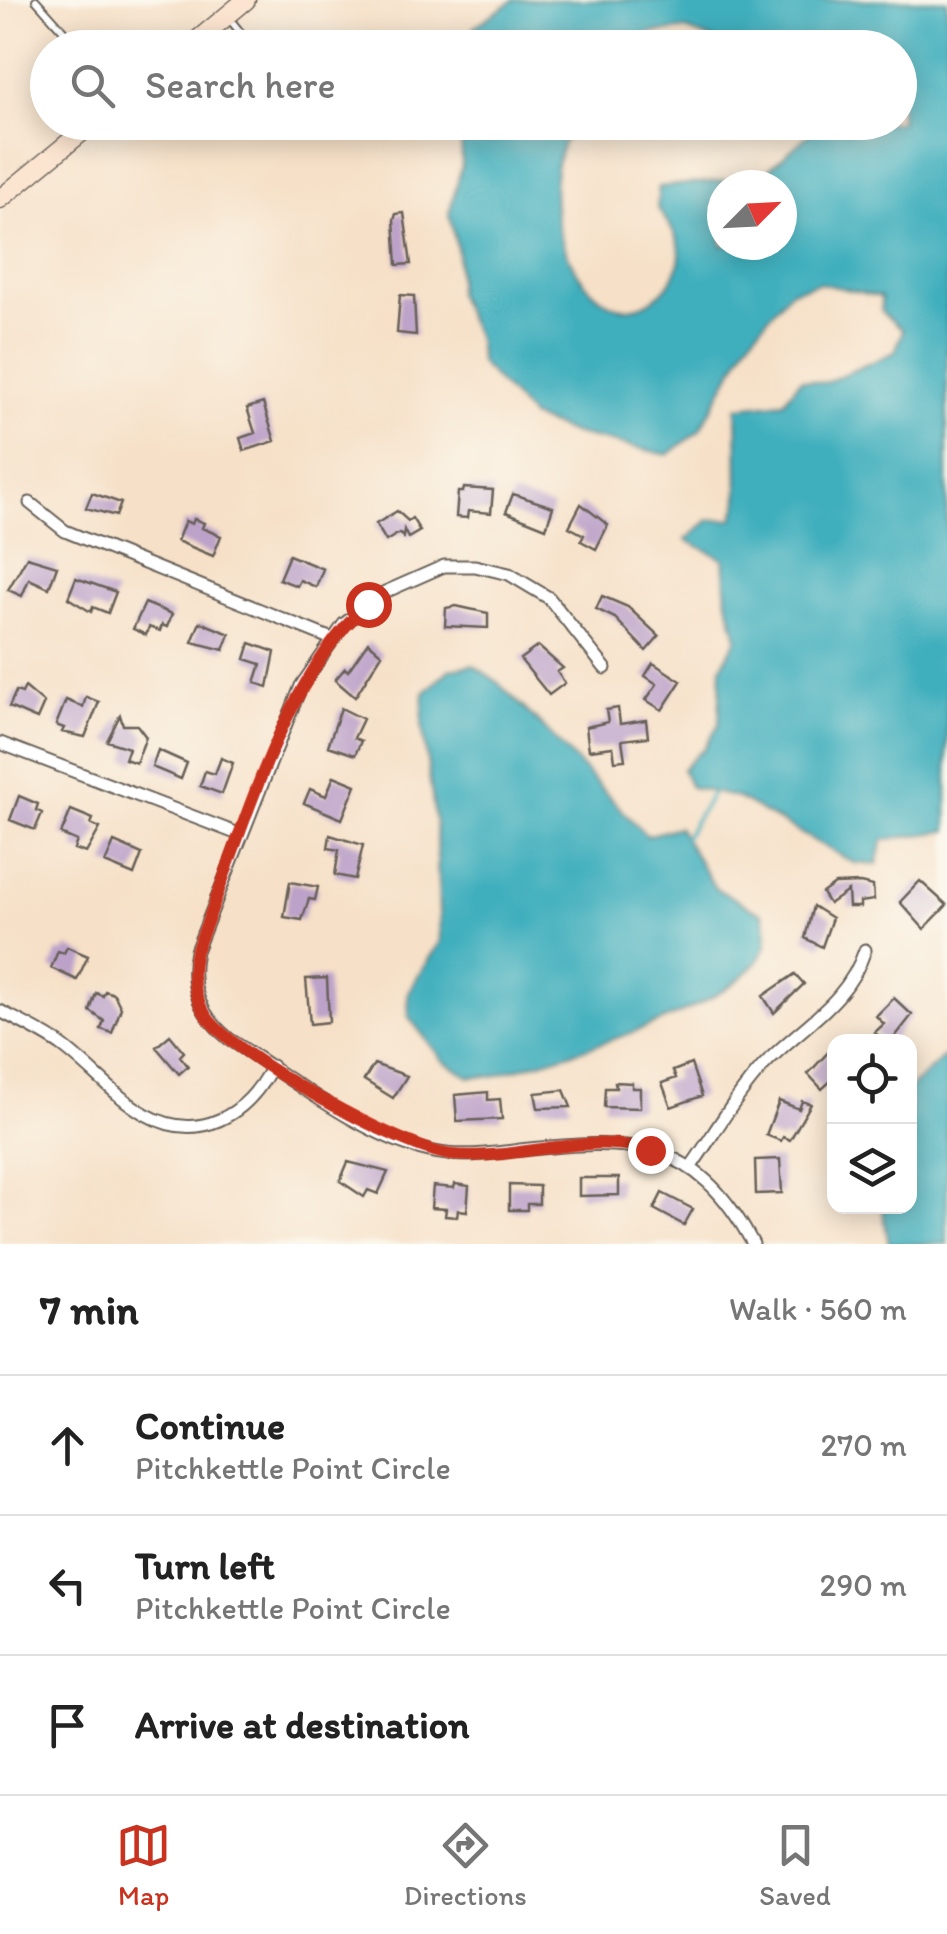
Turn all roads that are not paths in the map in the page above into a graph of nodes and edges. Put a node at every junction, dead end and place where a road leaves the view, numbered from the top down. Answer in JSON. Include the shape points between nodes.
{"nodes":[{"id":1,"x":36,"y":0,"type":"edge"},
{"id":2,"x":246,"y":0,"type":"edge"},
{"id":3,"x":227,"y":16,"type":"junction"},
{"id":4,"x":63,"y":30,"type":"edge"},
{"id":5,"x":210,"y":30,"type":"edge"},
{"id":6,"x":238,"y":30,"type":"edge"},
{"id":7,"x":72,"y":140,"type":"edge"},
{"id":8,"x":0,"y":198,"type":"edge"},
{"id":9,"x":30,"y":503,"type":"dead end"},
{"id":10,"x":332,"y":639,"type":"junction"},
{"id":11,"x":605,"y":668,"type":"dead end"},
{"id":12,"x":0,"y":742,"type":"edge"},
{"id":13,"x":241,"y":835,"type":"junction"},
{"id":14,"x":864,"y":950,"type":"dead end"},
{"id":15,"x":0,"y":1011,"type":"edge"},
{"id":16,"x":272,"y":1066,"type":"junction"},
{"id":17,"x":690,"y":1168,"type":"junction"},
{"id":18,"x":753,"y":1244,"type":"edge"}],
"edges":[{"from":1,"to":4,"type":"lane"},
{"from":2,"to":3,"type":"main road"},
{"from":3,"to":5,"type":"main road"},
{"from":3,"to":6,"type":"lane"},
{"from":7,"to":8,"type":"main road"},
{"from":9,"to":10,"type":"street","via":[[64,531]]},
{"from":10,"to":11,"type":"street","via":[[368,604],[410,578],[444,566],[475,566],[538,589]]},
{"from":10,"to":13,"type":"street","via":[[301,686]]},
{"from":12,"to":13,"type":"street"},
{"from":13,"to":16,"type":"street","via":[[196,951],[192,979],[200,1006],[218,1030]]},
{"from":14,"to":17,"type":"street","via":[[850,984],[756,1074]]},
{"from":15,"to":16,"type":"street","via":[[60,1044],[146,1115],[177,1126],[229,1117],[256,1093]]},
{"from":16,"to":17,"type":"street","via":[[393,1139],[430,1152],[474,1155],[614,1142]]},
{"from":17,"to":18,"type":"street","via":[[724,1198]]}]}
